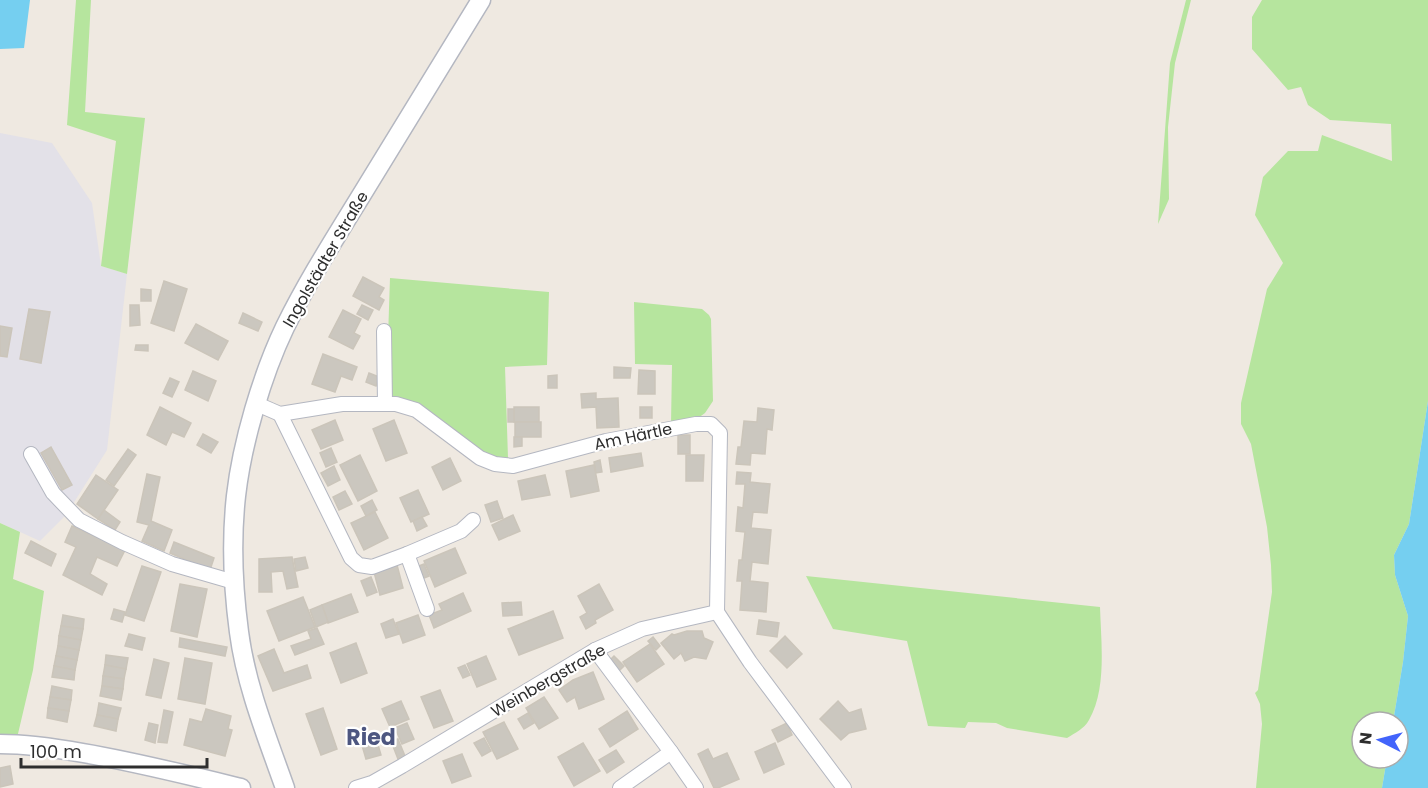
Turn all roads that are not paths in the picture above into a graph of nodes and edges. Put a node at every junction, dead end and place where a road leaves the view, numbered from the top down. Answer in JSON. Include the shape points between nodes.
{"nodes":[{"id":1,"x":481,"y":0,"type":"edge"},
{"id":2,"x":384,"y":331,"type":"dead end"},
{"id":3,"x":256,"y":404,"type":"junction"},
{"id":4,"x":385,"y":404,"type":"junction"},
{"id":5,"x":280,"y":414,"type":"junction"},
{"id":6,"x":31,"y":454,"type":"dead end"},
{"id":7,"x":473,"y":520,"type":"dead end"},
{"id":8,"x":407,"y":554,"type":"junction"},
{"id":9,"x":234,"y":582,"type":"junction"},
{"id":10,"x":427,"y":609,"type":"dead end"},
{"id":11,"x":717,"y":612,"type":"junction"},
{"id":12,"x":595,"y":650,"type":"junction"},
{"id":13,"x":0,"y":744,"type":"edge"},
{"id":14,"x":671,"y":753,"type":"junction"},
{"id":15,"x":191,"y":782,"type":"edge"},
{"id":16,"x":373,"y":786,"type":"edge"},
{"id":17,"x":241,"y":788,"type":"edge"},
{"id":18,"x":285,"y":788,"type":"edge"},
{"id":19,"x":356,"y":788,"type":"edge"},
{"id":20,"x":620,"y":788,"type":"edge"},
{"id":21,"x":696,"y":788,"type":"edge"},
{"id":22,"x":844,"y":788,"type":"edge"}],
"edges":[{"from":1,"to":3,"type":"main road","name":"Ingolstädter Straße","via":[[307,285],[284,328]]},
{"from":2,"to":4,"type":"street"},
{"from":3,"to":5,"type":"street"},
{"from":3,"to":9,"type":"main road","name":"Ingolstädter Straße","via":[[236,495]]},
{"from":4,"to":5,"type":"street","name":"Am Härtle","via":[[342,404]]},
{"from":4,"to":11,"type":"street","name":"Am Härtle","via":[[416,410],[480,458],[513,466],[606,441],[711,424],[720,434]]},
{"from":5,"to":8,"type":"street","via":[[351,558],[359,565],[372,567]]},
{"from":6,"to":9,"type":"street","via":[[53,493],[79,520],[172,564]]},
{"from":7,"to":8,"type":"street","via":[[461,531]]},
{"from":8,"to":10,"type":"street"},
{"from":9,"to":18,"type":"main road","name":"Ingolstädter Straße","via":[[249,684]]},
{"from":11,"to":12,"type":"street","name":"Weinbergstraße","via":[[642,629]]},
{"from":11,"to":22,"type":"street"},
{"from":12,"to":14,"type":"street"},
{"from":12,"to":16,"type":"street","name":"Weinbergstraße"},
{"from":13,"to":15,"type":"main road","via":[[116,759]]},
{"from":14,"to":20,"type":"street"},
{"from":14,"to":21,"type":"street"},
{"from":15,"to":17,"type":"main road"},
{"from":16,"to":19,"type":"street","name":"Weinbergstraße"}]}
